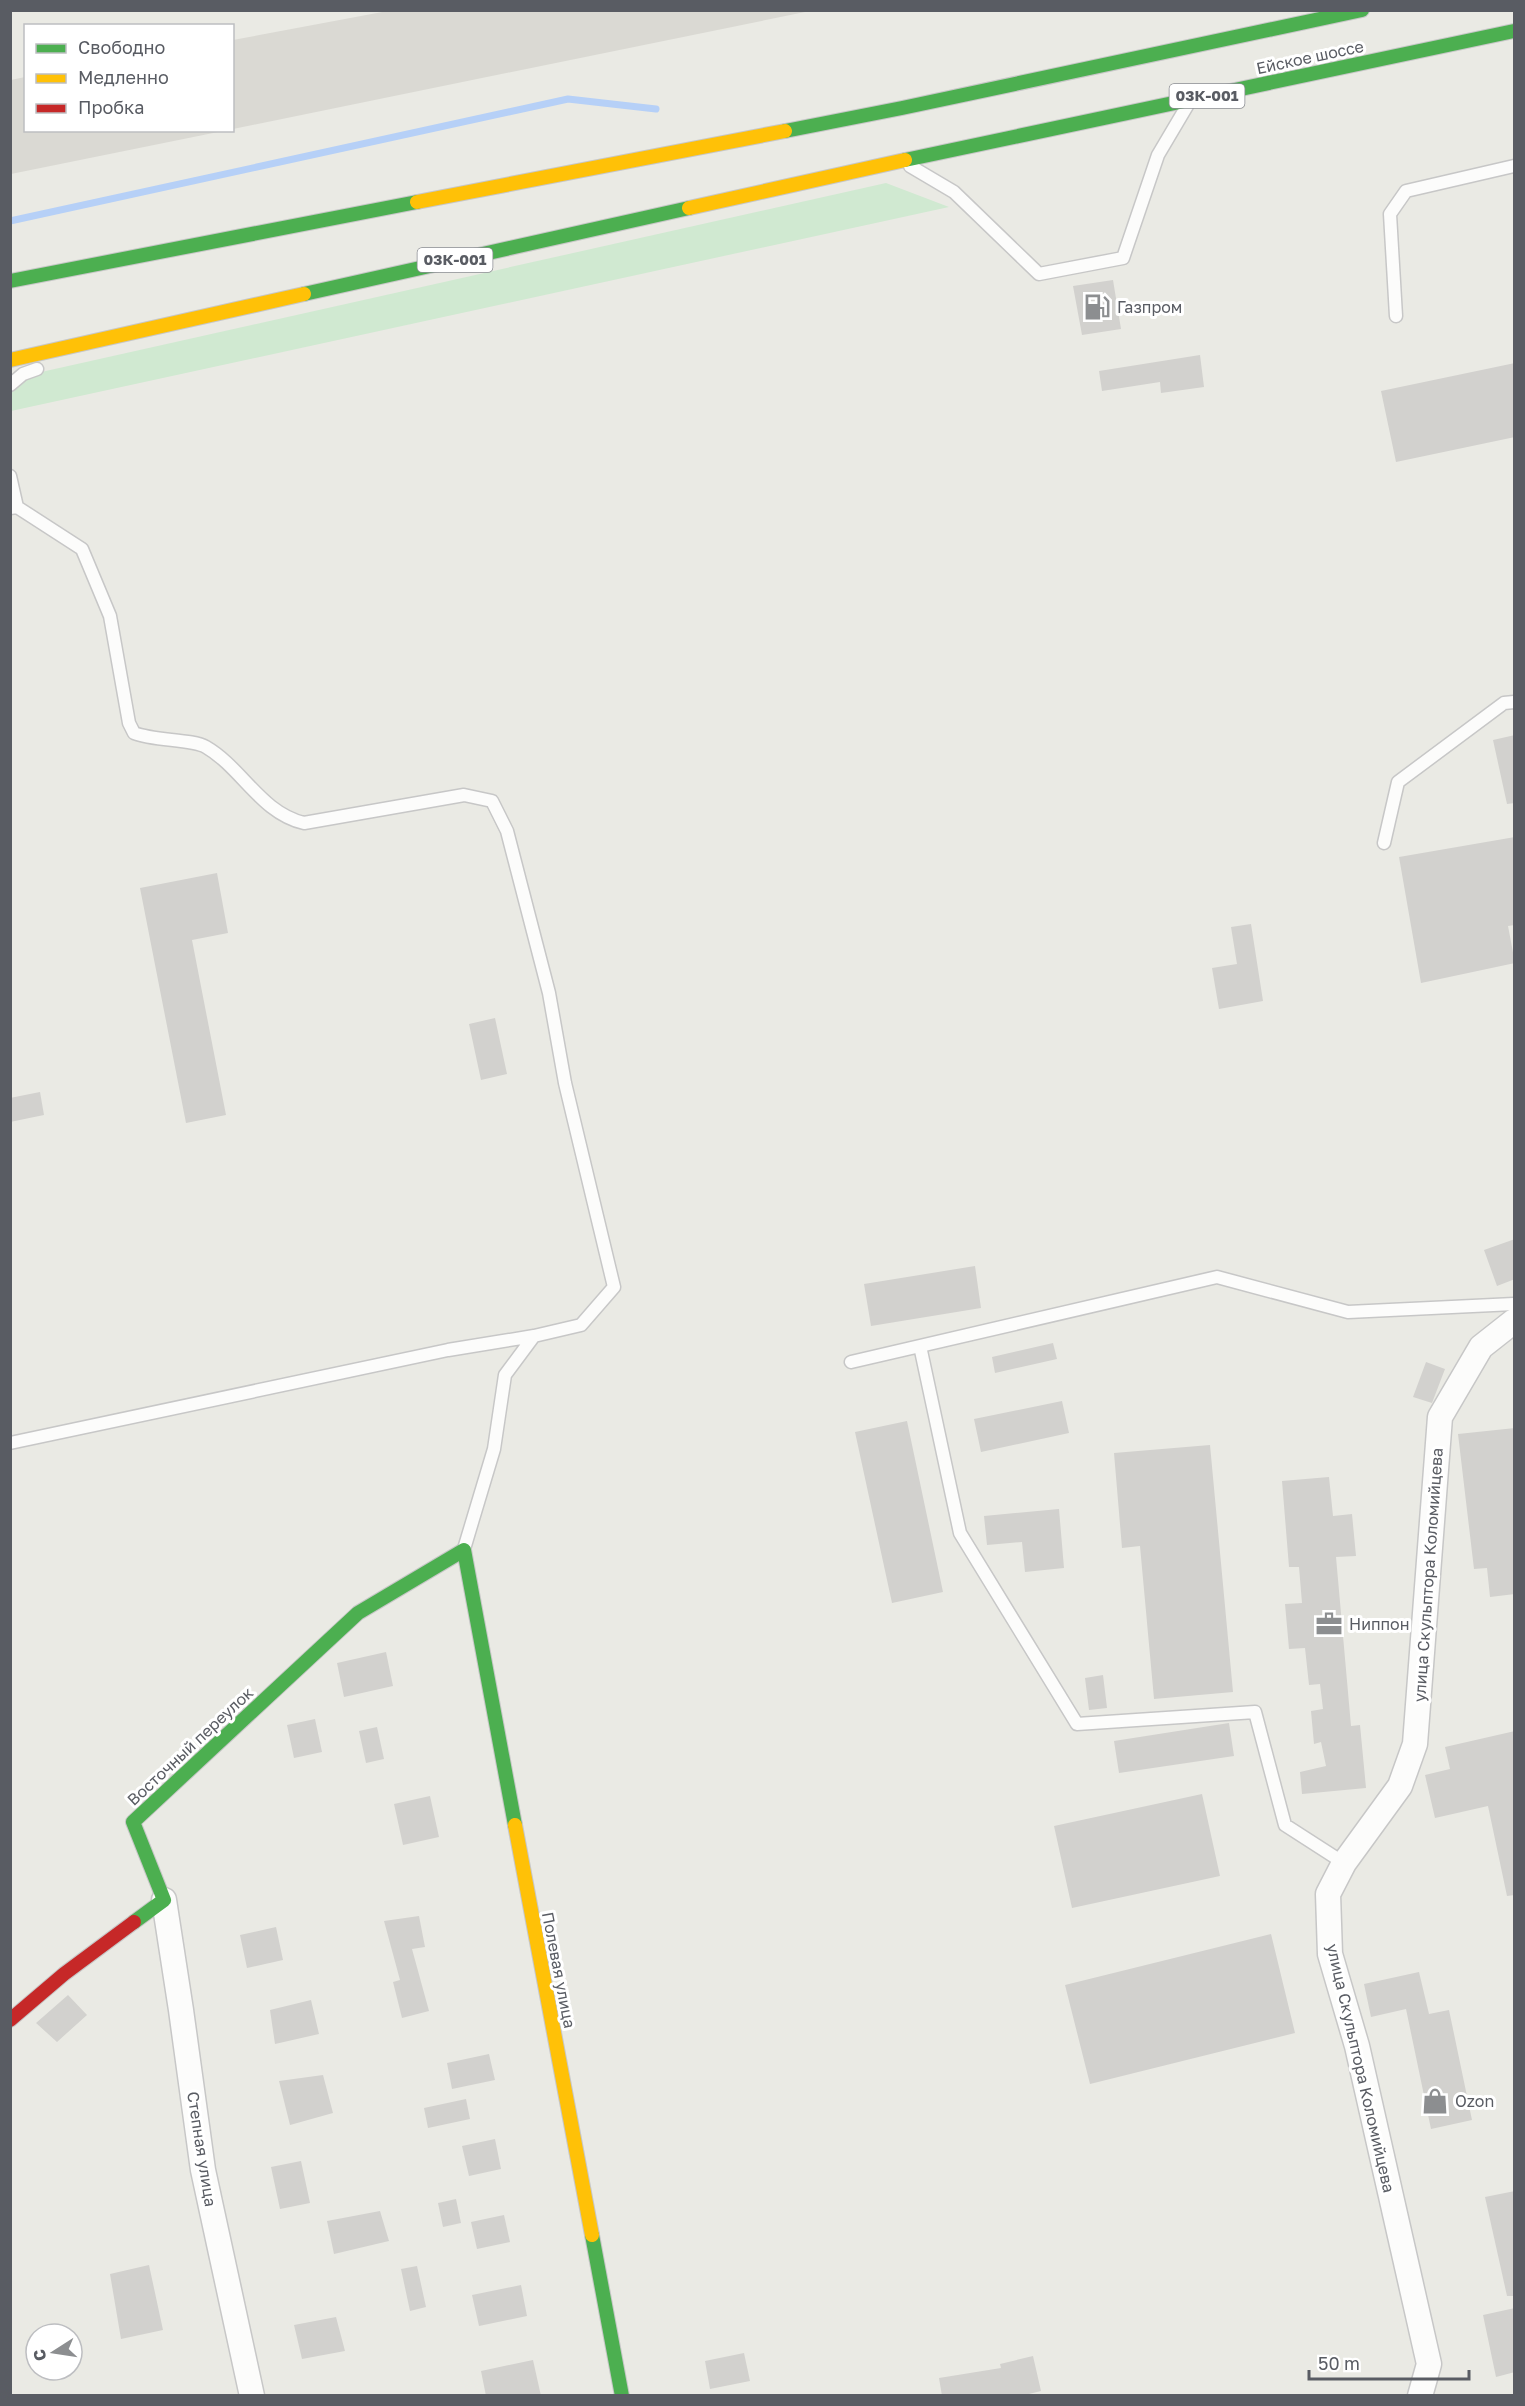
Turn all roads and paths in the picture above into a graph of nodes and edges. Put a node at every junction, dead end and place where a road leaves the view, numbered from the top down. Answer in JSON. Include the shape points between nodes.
{"nodes":[{"id":1,"x":1362,"y":10,"type":"edge"},
{"id":2,"x":1515,"y":32,"type":"edge"},
{"id":3,"x":1192,"y":99,"type":"junction"},
{"id":4,"x":901,"y":161,"type":"junction"},
{"id":5,"x":1515,"y":166,"type":"edge"},
{"id":6,"x":10,"y":281,"type":"edge"},
{"id":7,"x":1396,"y":316,"type":"dead end"},
{"id":8,"x":192,"y":318,"type":"junction"},
{"id":9,"x":10,"y":360,"type":"edge"},
{"id":10,"x":10,"y":385,"type":"edge"},
{"id":11,"x":10,"y":476,"type":"edge"},
{"id":12,"x":14,"y":508,"type":"edge"},
{"id":13,"x":1515,"y":702,"type":"edge"},
{"id":14,"x":1384,"y":843,"type":"dead end"},
{"id":15,"x":1515,"y":1304,"type":"edge"},
{"id":16,"x":1515,"y":1321,"type":"edge"},
{"id":17,"x":534,"y":1336,"type":"junction"},
{"id":18,"x":920,"y":1346,"type":"junction"},
{"id":19,"x":850,"y":1362,"type":"dead end"},
{"id":20,"x":10,"y":1443,"type":"edge"},
{"id":21,"x":464,"y":1550,"type":"junction"},
{"id":22,"x":1344,"y":1863,"type":"junction"},
{"id":23,"x":164,"y":1900,"type":"junction"},
{"id":24,"x":10,"y":2020,"type":"edge"},
{"id":25,"x":252,"y":2396,"type":"edge"},
{"id":26,"x":622,"y":2396,"type":"edge"},
{"id":27,"x":1420,"y":2396,"type":"edge"}],
"edges":[{"from":1,"to":6,"type":"main road","via":[[902,108]]},
{"from":2,"to":3,"type":"main road","name":"Ейское шоссе","number":"03К-001"},
{"from":3,"to":4,"type":"main road","name":"Ейское шоссе","number":"03К-001"},
{"from":3,"to":4,"type":"lane","via":[[1158,155],[1123,258],[1040,274],[954,192]]},
{"from":4,"to":8,"type":"main road","number":"03К-001"},
{"from":5,"to":7,"type":"lane","via":[[1406,191],[1390,214]]},
{"from":8,"to":9,"type":"main road","number":"03К-001"},
{"from":8,"to":10,"type":"lane","via":[[23,374]]},
{"from":11,"to":12,"type":"lane"},
{"from":12,"to":17,"type":"lane","via":[[82,549],[110,616],[134,733],[203,745],[219,755],[274,810],[287,819],[304,823],[464,795],[492,801],[507,831],[549,993],[565,1083],[614,1287],[581,1326]]},
{"from":13,"to":14,"type":"lane","via":[[1504,703],[1398,782]]},
{"from":15,"to":18,"type":"lane","via":[[1348,1312],[1217,1277]]},
{"from":16,"to":22,"type":"street","name":"улица Скульптора Коломийцева","via":[[1481,1347],[1440,1417],[1415,1744],[1400,1785]]},
{"from":17,"to":20,"type":"lane","via":[[448,1350]]},
{"from":17,"to":21,"type":"lane","via":[[505,1375],[494,1449]]},
{"from":18,"to":19,"type":"lane"},
{"from":18,"to":22,"type":"lane","via":[[960,1533],[1077,1724],[1255,1712],[1286,1825]]},
{"from":21,"to":23,"type":"main road","name":"Восточный переулок","via":[[358,1613],[132,1822]]},
{"from":21,"to":26,"type":"main road","name":"Полевая улица"},
{"from":22,"to":27,"type":"street","name":"улица Скульптора Коломийцева","via":[[1328,1894],[1330,1954],[1357,2046],[1429,2364]]},
{"from":23,"to":24,"type":"main road","via":[[64,1974]]},
{"from":23,"to":25,"type":"street","name":"Степная улица","via":[[203,2170]]}]}
